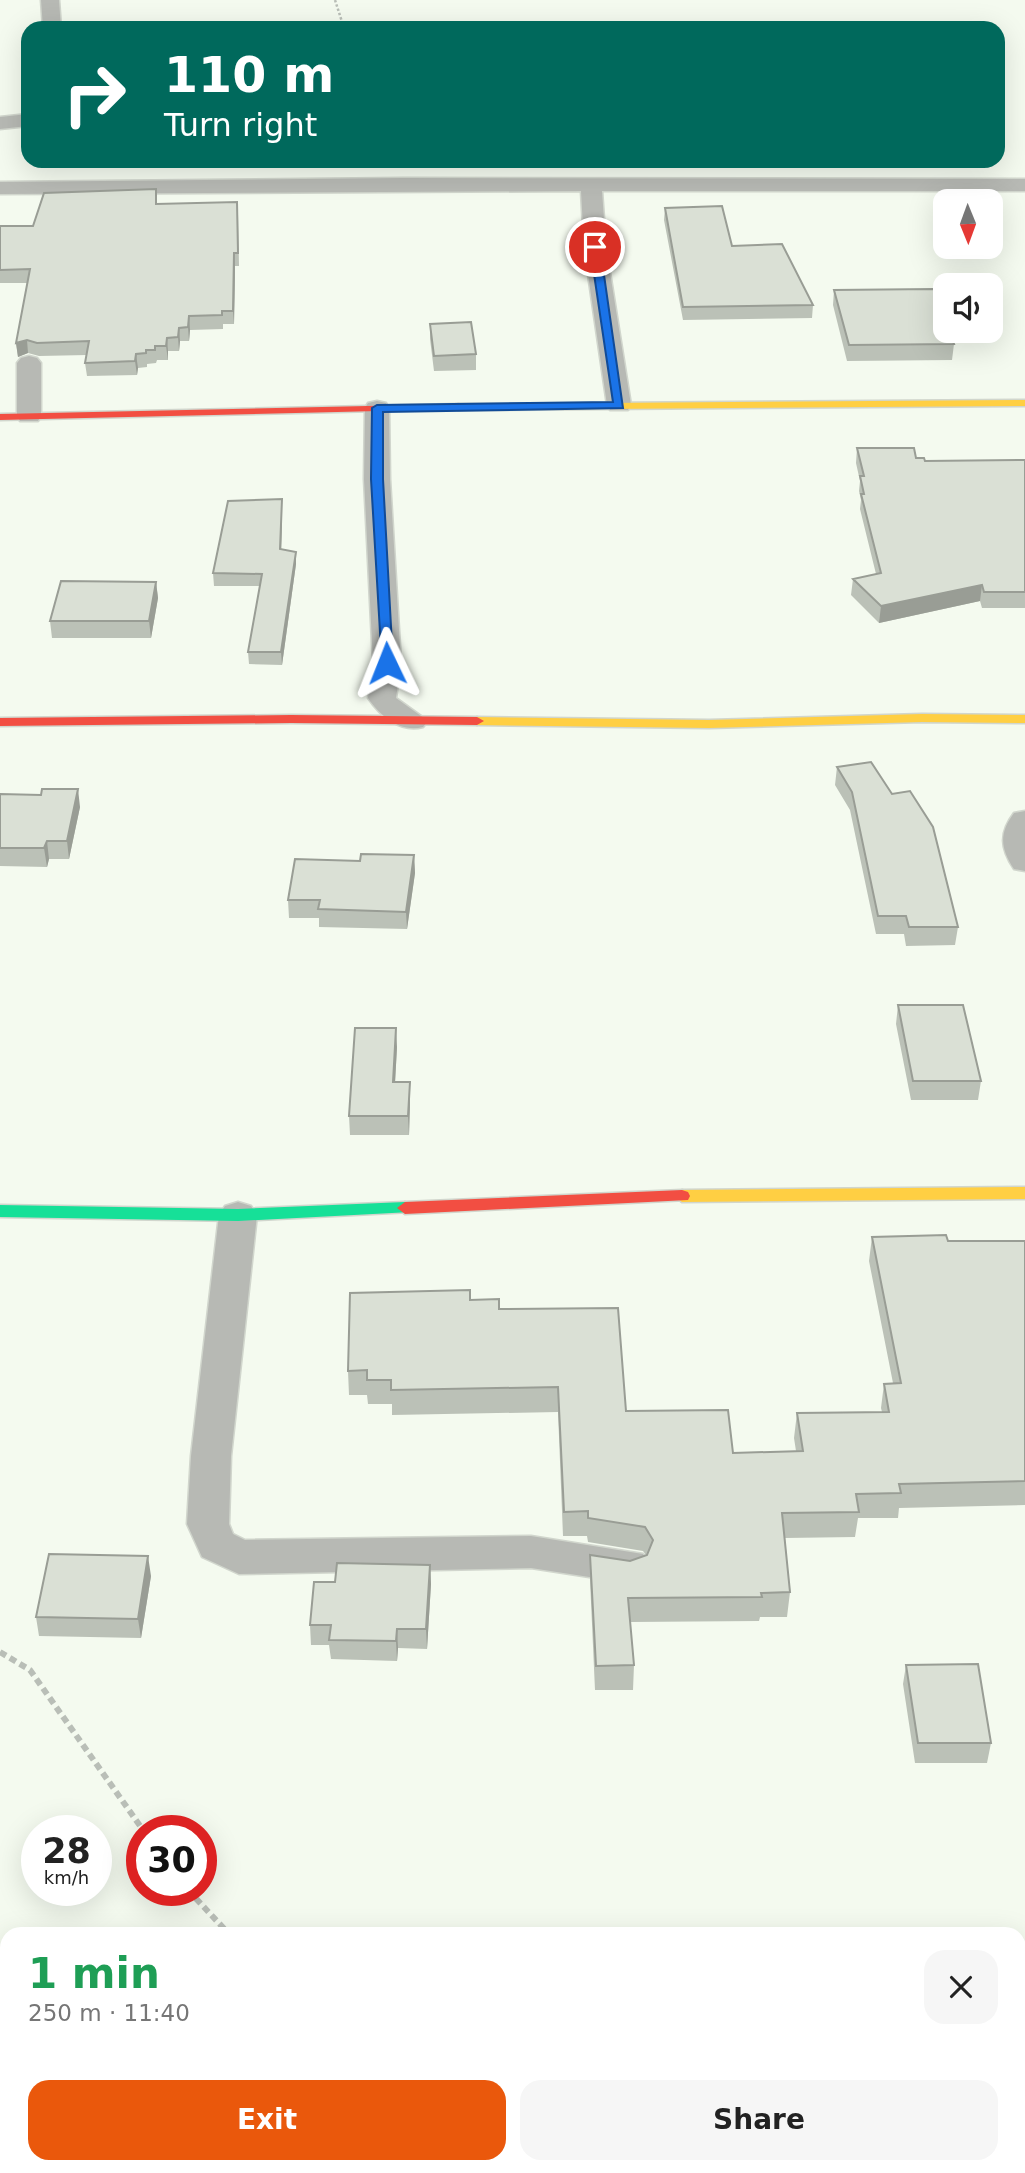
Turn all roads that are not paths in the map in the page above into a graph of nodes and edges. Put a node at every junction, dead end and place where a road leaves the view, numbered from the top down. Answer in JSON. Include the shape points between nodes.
{"nodes":[{"id":1,"x":50,"y":0,"type":"edge"},
{"id":2,"x":52,"y":21,"type":"edge"},
{"id":3,"x":21,"y":121,"type":"edge"},
{"id":4,"x":0,"y":123,"type":"edge"},
{"id":5,"x":61,"y":168,"type":"edge"},
{"id":6,"x":1025,"y":185,"type":"edge"},
{"id":7,"x":591,"y":186,"type":"junction"},
{"id":8,"x":55,"y":187,"type":"junction"},
{"id":9,"x":0,"y":188,"type":"edge"},
{"id":10,"x":29,"y":363,"type":"dead end"},
{"id":11,"x":1025,"y":403,"type":"edge"},
{"id":12,"x":619,"y":405,"type":"junction"},
{"id":13,"x":377,"y":408,"type":"junction"},
{"id":14,"x":29,"y":416,"type":"junction"},
{"id":15,"x":0,"y":417,"type":"edge"},
{"id":16,"x":413,"y":721,"type":"junction"},
{"id":17,"x":0,"y":722,"type":"edge"},
{"id":18,"x":1022,"y":724,"type":"edge"},
{"id":19,"x":1025,"y":820,"type":"edge"},
{"id":20,"x":1025,"y":862,"type":"edge"},
{"id":21,"x":1025,"y":1193,"type":"edge"},
{"id":22,"x":0,"y":1211,"type":"edge"},
{"id":23,"x":238,"y":1215,"type":"junction"},
{"id":24,"x":628,"y":1566,"type":"edge"}],
"edges":[{"from":1,"to":2,"type":"street"},
{"from":3,"to":4,"type":"street"},
{"from":5,"to":8,"type":"street"},
{"from":6,"to":7,"type":"street"},
{"from":7,"to":8,"type":"street"},
{"from":7,"to":12,"type":"street","via":[[595,247]]},
{"from":8,"to":9,"type":"street"},
{"from":10,"to":14,"type":"street"},
{"from":11,"to":12,"type":"street"},
{"from":12,"to":13,"type":"street"},
{"from":13,"to":14,"type":"street"},
{"from":13,"to":16,"type":"street","via":[[387,663],[382,698],[387,708]]},
{"from":14,"to":15,"type":"street"},
{"from":16,"to":17,"type":"street"},
{"from":16,"to":18,"type":"street","via":[[709,724],[922,718]]},
{"from":19,"to":20,"type":"street","via":[[1017,829],[1016,841]]},
{"from":21,"to":23,"type":"street","via":[[705,1195]]},
{"from":22,"to":23,"type":"street"},
{"from":23,"to":24,"type":"street","via":[[211,1456],[208,1524],[217,1545],[239,1557],[531,1552]]}]}
